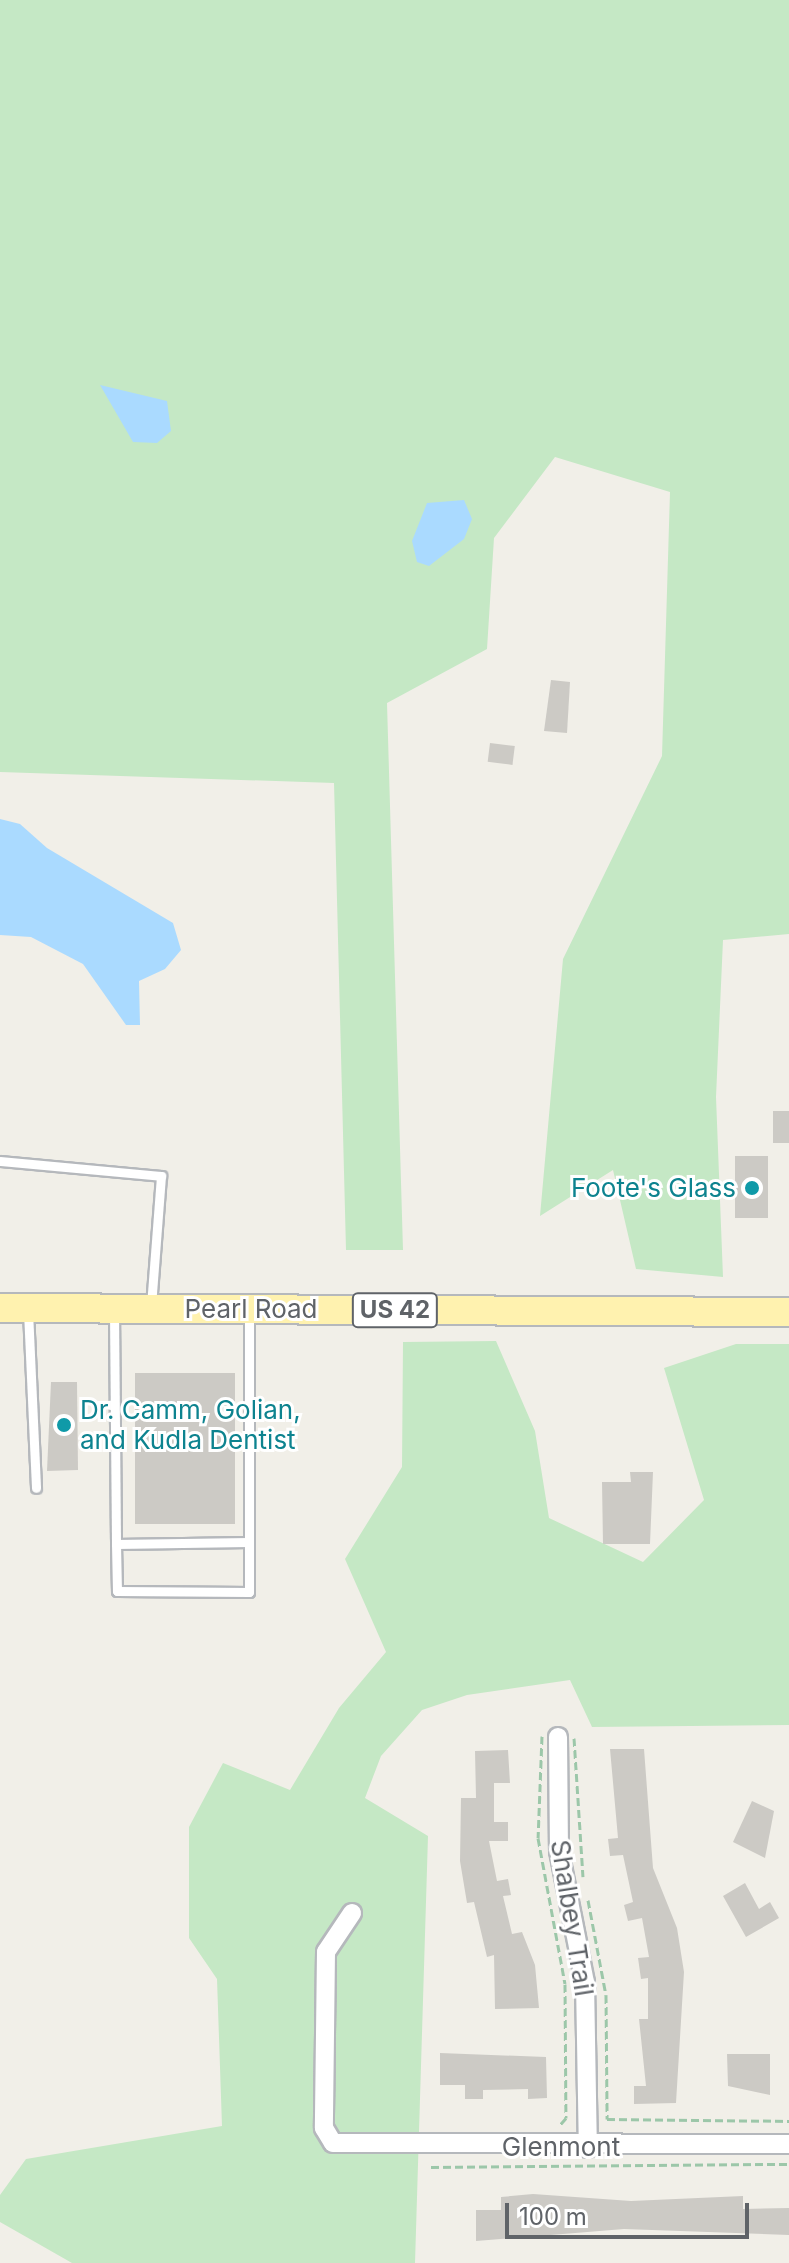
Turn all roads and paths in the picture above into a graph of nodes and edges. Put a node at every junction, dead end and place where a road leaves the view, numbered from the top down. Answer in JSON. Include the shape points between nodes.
{"nodes":[{"id":1,"x":0,"y":1161,"type":"edge"},
{"id":2,"x":14,"y":1308,"type":"edge"},
{"id":3,"x":114,"y":1308,"type":"junction"},
{"id":4,"x":151,"y":1309,"type":"junction"},
{"id":5,"x":249,"y":1309,"type":"junction"},
{"id":6,"x":789,"y":1312,"type":"edge"},
{"id":7,"x":36,"y":1488,"type":"dead end"},
{"id":8,"x":249,"y":1542,"type":"junction"},
{"id":9,"x":116,"y":1544,"type":"junction"},
{"id":10,"x":537,"y":1735,"type":"dead end"},
{"id":11,"x":558,"y":1737,"type":"dead end"},
{"id":12,"x":352,"y":1913,"type":"dead end"},
{"id":13,"x":789,"y":2121,"type":"edge"},
{"id":14,"x":613,"y":2124,"type":"dead end"},
{"id":15,"x":563,"y":2125,"type":"dead end"},
{"id":16,"x":789,"y":2144,"type":"edge"},
{"id":17,"x":588,"y":2148,"type":"junction"},
{"id":18,"x":789,"y":2164,"type":"edge"},
{"id":19,"x":431,"y":2167,"type":"dead end"}],
"edges":[{"from":1,"to":4,"type":"lane","via":[[161,1176]]},
{"from":2,"to":3,"type":"main road","name":"Pearl Road","number":"US 42"},
{"from":2,"to":7,"type":"lane"},
{"from":3,"to":4,"type":"main road","name":"Pearl Road","number":"US 42"},
{"from":3,"to":9,"type":"lane"},
{"from":4,"to":5,"type":"main road","name":"Pearl Road","number":"US 42"},
{"from":5,"to":6,"type":"main road","name":"Pearl Road","number":"US 42"},
{"from":5,"to":8,"type":"lane"},
{"from":8,"to":9,"type":"lane"},
{"from":8,"to":9,"type":"lane","via":[[249,1592],[117,1591]]},
{"from":10,"to":15,"type":"path","via":[[542,1876],[565,1984]]},
{"from":11,"to":17,"type":"street","name":"Shalbey Trail","via":[[559,1851],[585,1982]]},
{"from":12,"to":17,"type":"street","name":"Glenmont","via":[[326,1952],[324,2128],[333,2143]]},
{"from":13,"to":14,"type":"path"},
{"from":16,"to":17,"type":"street","name":"Glenmont"},
{"from":18,"to":19,"type":"path"}]}
